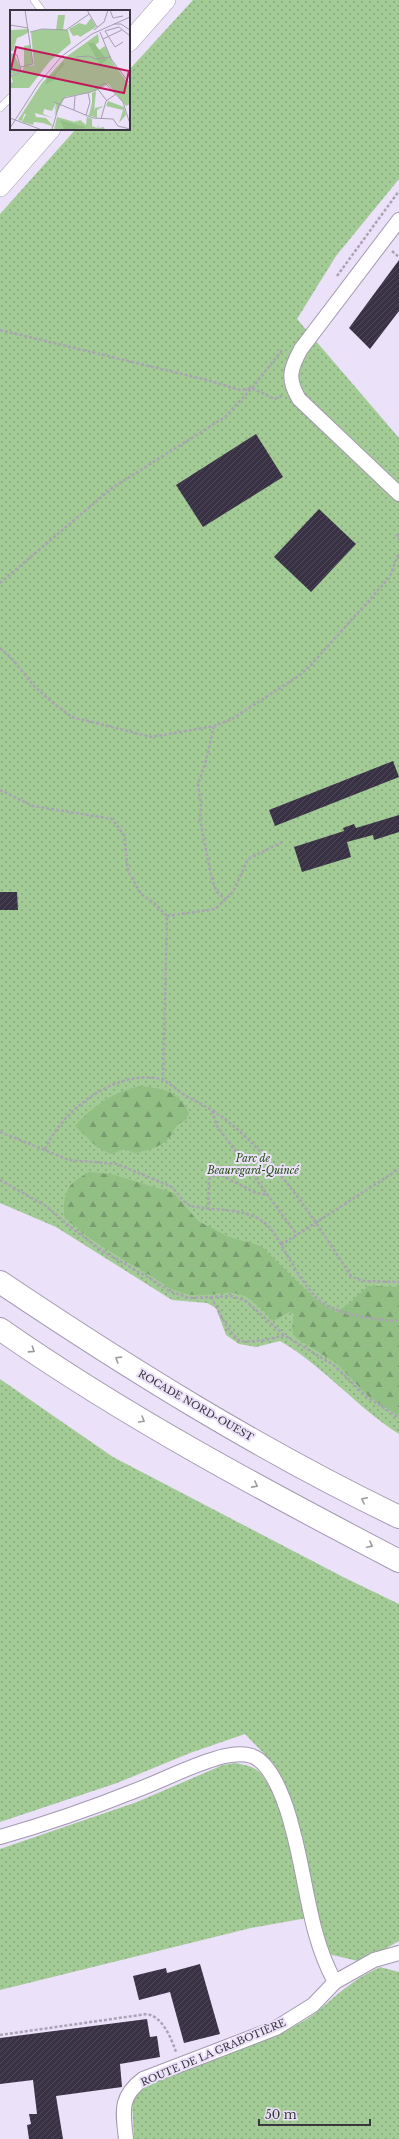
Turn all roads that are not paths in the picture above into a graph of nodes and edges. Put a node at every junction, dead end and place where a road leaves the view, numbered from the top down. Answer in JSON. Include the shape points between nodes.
{"nodes":[{"id":1,"x":34,"y":0,"type":"edge"},
{"id":2,"x":166,"y":0,"type":"edge"},
{"id":3,"x":41,"y":10,"type":"edge"},
{"id":4,"x":130,"y":41,"type":"edge"},
{"id":5,"x":10,"y":98,"type":"edge"},
{"id":6,"x":0,"y":108,"type":"edge"},
{"id":7,"x":51,"y":130,"type":"edge"},
{"id":8,"x":0,"y":187,"type":"edge"},
{"id":9,"x":399,"y":220,"type":"edge"},
{"id":10,"x":399,"y":494,"type":"edge"},
{"id":11,"x":0,"y":1282,"type":"edge"},
{"id":12,"x":0,"y":1329,"type":"edge"},
{"id":13,"x":399,"y":1518,"type":"edge"},
{"id":14,"x":399,"y":1561,"type":"edge"},
{"id":15,"x":0,"y":1838,"type":"edge"},
{"id":16,"x":399,"y":1953,"type":"edge"},
{"id":17,"x":335,"y":1982,"type":"junction"},
{"id":18,"x":126,"y":2139,"type":"edge"}],
"edges":[{"from":1,"to":3,"type":"lane"},
{"from":2,"to":4,"type":"main road"},
{"from":5,"to":6,"type":"lane"},
{"from":7,"to":8,"type":"main road"},
{"from":9,"to":10,"type":"street","via":[[301,350],[293,364],[292,383],[299,399]]},
{"from":13,"to":11,"type":"highway","name":"ROCADE NORD-OUEST","one_way":true,"via":[[210,1415]]},
{"from":12,"to":14,"type":"highway","one_way":true,"via":[[133,1414],[249,1482]]},
{"from":15,"to":17,"type":"street","via":[[137,1790],[212,1760],[233,1754],[252,1756],[270,1772],[288,1814],[316,1937],[325,1964]]},
{"from":16,"to":17,"type":"street","name":"ROUTE DE LA GRABOTIÈRE","via":[[374,1960]]},
{"from":17,"to":18,"type":"street","name":"ROUTE DE LA GRABOTIÈRE","via":[[312,2004],[276,2028],[143,2079],[127,2094],[124,2110]]}]}
